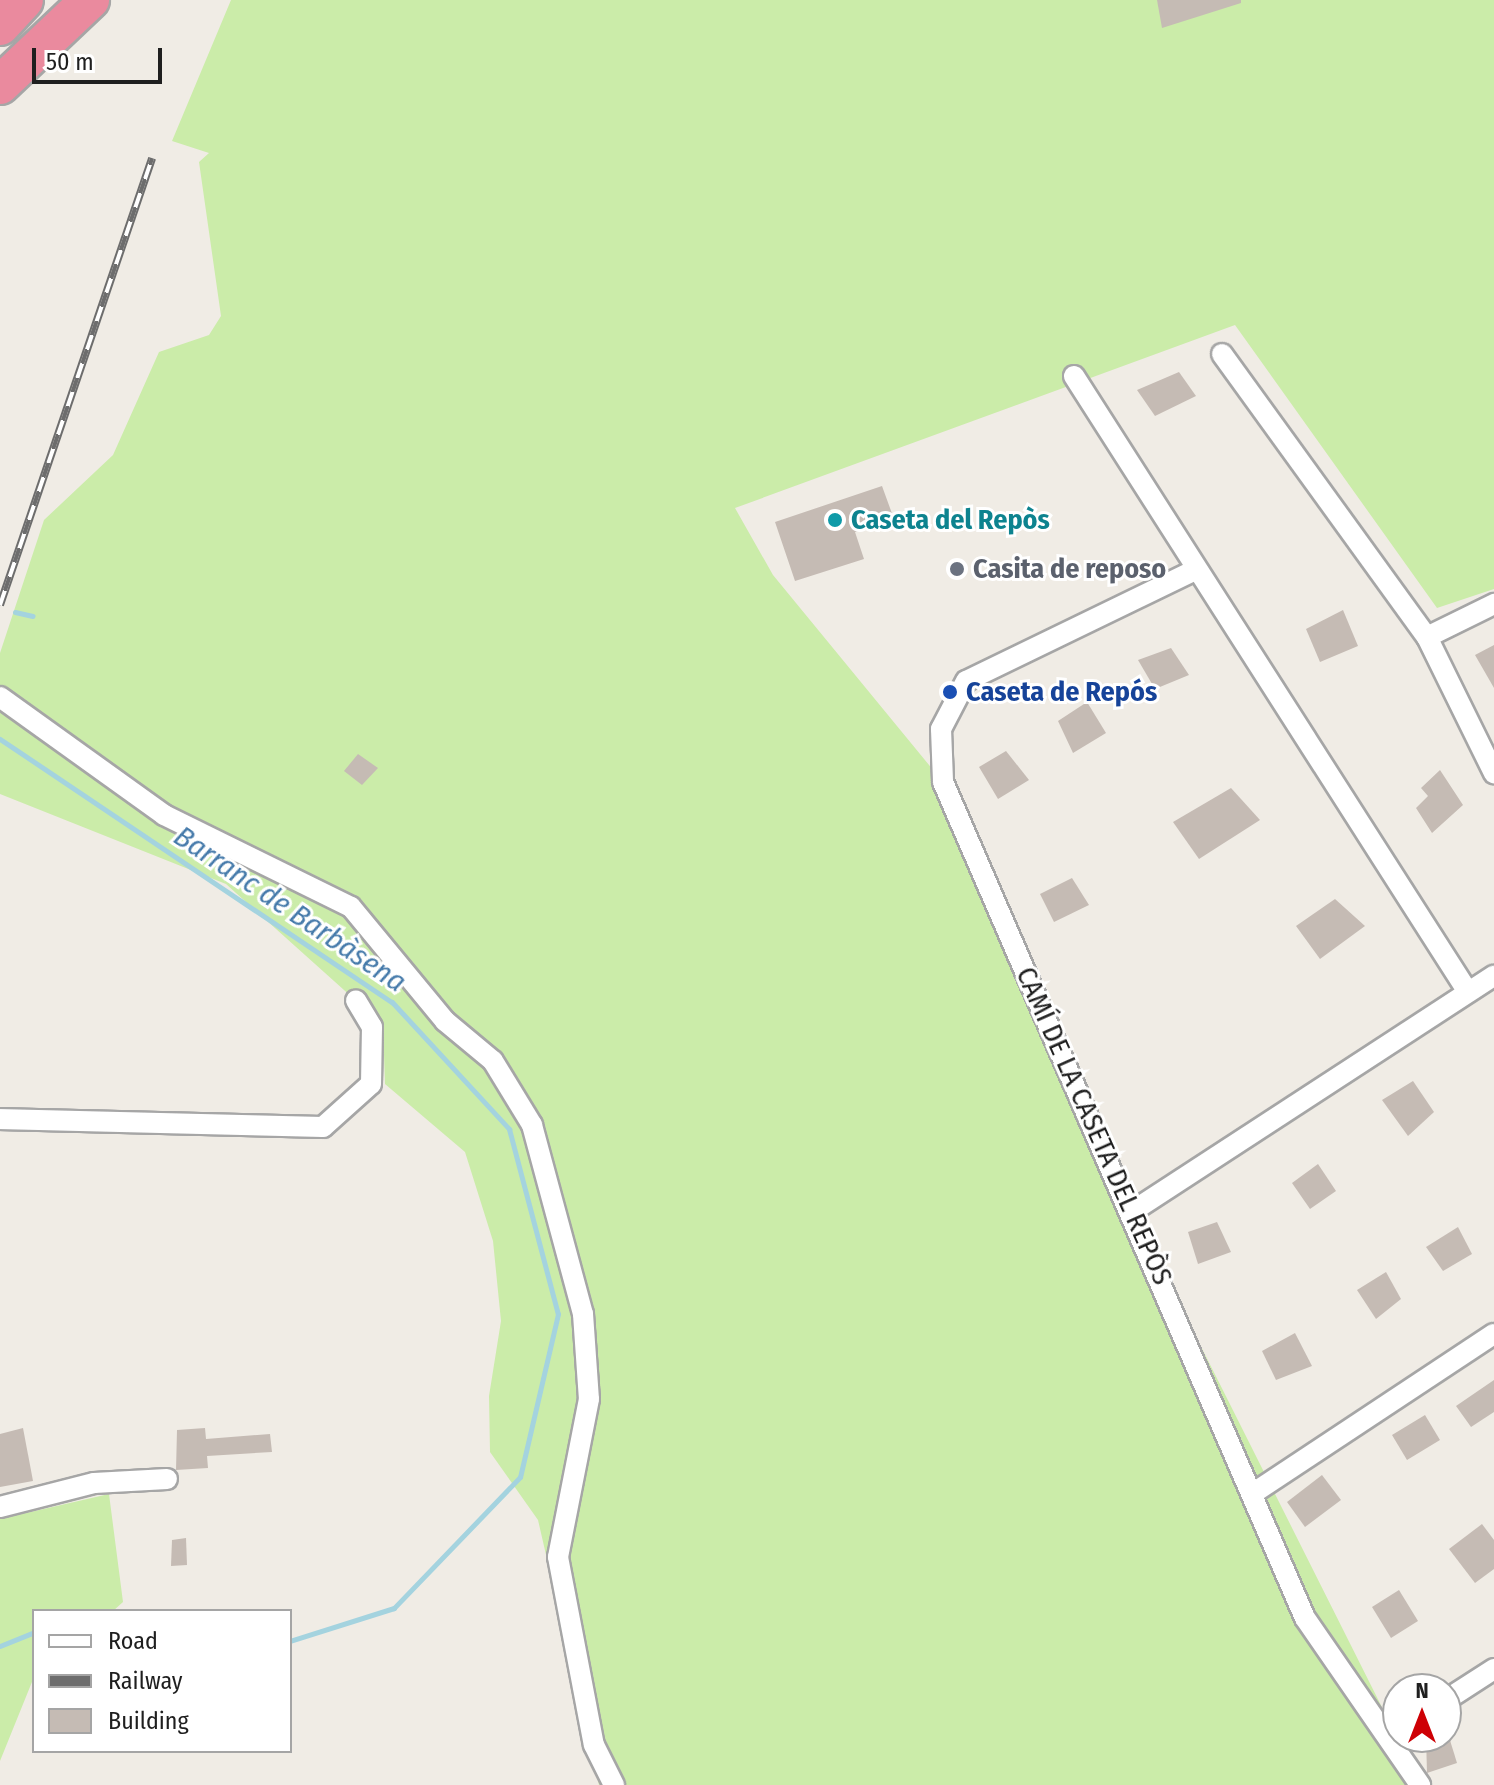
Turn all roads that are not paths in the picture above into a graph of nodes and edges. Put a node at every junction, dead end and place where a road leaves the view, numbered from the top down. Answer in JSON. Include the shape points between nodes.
{"nodes":[{"id":1,"x":24,"y":0,"type":"edge"},
{"id":2,"x":90,"y":0,"type":"edge"},
{"id":3,"x":0,"y":26,"type":"edge"},
{"id":4,"x":0,"y":85,"type":"edge"},
{"id":5,"x":1222,"y":354,"type":"dead end"},
{"id":6,"x":1074,"y":376,"type":"dead end"},
{"id":7,"x":1195,"y":570,"type":"junction"},
{"id":8,"x":1494,"y":604,"type":"edge"},
{"id":9,"x":1427,"y":637,"type":"junction"},
{"id":10,"x":0,"y":697,"type":"edge"},
{"id":11,"x":1494,"y":773,"type":"edge"},
{"id":12,"x":1494,"y":976,"type":"edge"},
{"id":13,"x":1468,"y":992,"type":"junction"},
{"id":14,"x":356,"y":1000,"type":"dead end"},
{"id":15,"x":0,"y":1119,"type":"edge"},
{"id":16,"x":1133,"y":1211,"type":"junction"},
{"id":17,"x":1494,"y":1334,"type":"edge"},
{"id":18,"x":167,"y":1479,"type":"dead end"},
{"id":19,"x":1252,"y":1494,"type":"junction"},
{"id":20,"x":0,"y":1507,"type":"edge"},
{"id":21,"x":1494,"y":1669,"type":"edge"},
{"id":22,"x":1462,"y":1690,"type":"edge"},
{"id":23,"x":1382,"y":1717,"type":"edge"},
{"id":24,"x":1404,"y":1753,"type":"edge"},
{"id":25,"x":614,"y":1785,"type":"edge"},
{"id":26,"x":1420,"y":1785,"type":"edge"}],
"edges":[{"from":1,"to":3,"type":"highway"},
{"from":2,"to":4,"type":"highway"},
{"from":5,"to":9,"type":"street"},
{"from":6,"to":7,"type":"street"},
{"from":7,"to":13,"type":"street"},
{"from":7,"to":16,"type":"street","name":"CAMÍ DE LA CASETA DEL REPÒS","via":[[966,681],[941,729],[943,782]]},
{"from":8,"to":9,"type":"street"},
{"from":9,"to":11,"type":"street"},
{"from":10,"to":25,"type":"street","via":[[164,815],[351,907],[445,1021],[493,1061],[532,1125],[583,1314],[589,1399],[558,1557],[594,1745]]},
{"from":12,"to":13,"type":"street"},
{"from":13,"to":16,"type":"street"},
{"from":14,"to":15,"type":"street","via":[[372,1027],[371,1084],[323,1127]]},
{"from":16,"to":19,"type":"street","name":"CAMÍ DE LA CASETA DEL REPÒS"},
{"from":17,"to":19,"type":"street"},
{"from":18,"to":20,"type":"street","via":[[94,1483]]},
{"from":19,"to":23,"type":"street","name":"CAMÍ DE LA CASETA DEL REPÒS","via":[[1305,1618]]},
{"from":21,"to":22,"type":"street"},
{"from":24,"to":26,"type":"street","name":"CAMÍ DE LA CASETA DEL REPÒS"}]}
